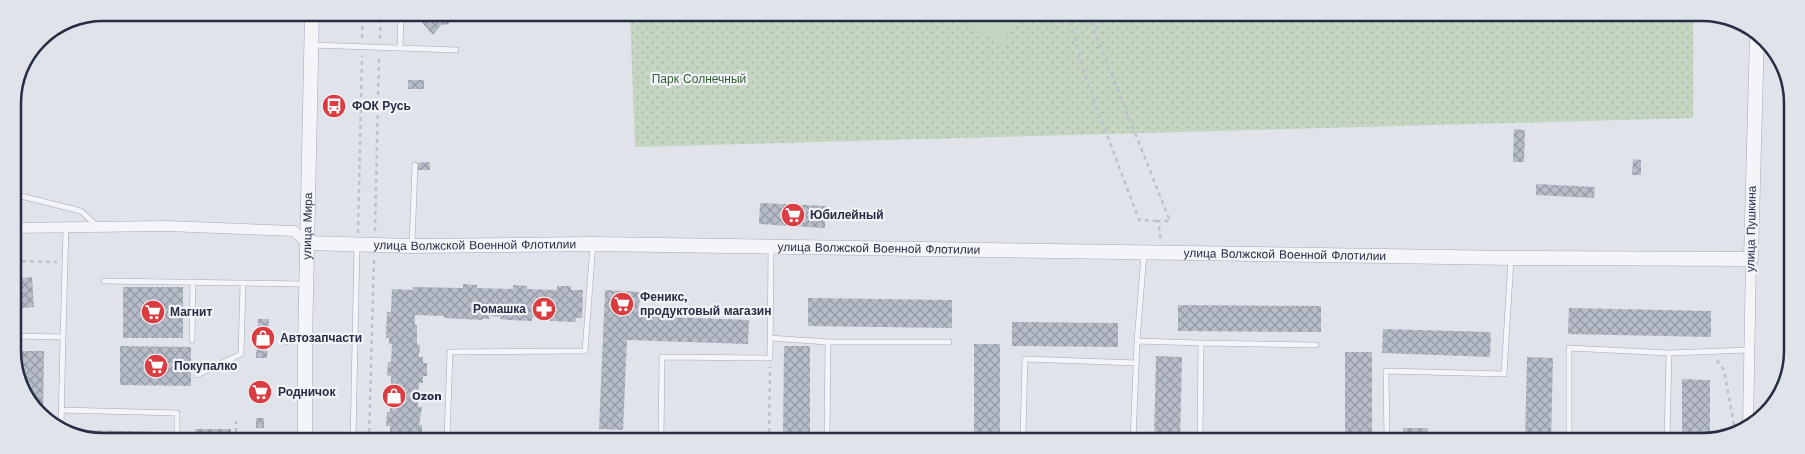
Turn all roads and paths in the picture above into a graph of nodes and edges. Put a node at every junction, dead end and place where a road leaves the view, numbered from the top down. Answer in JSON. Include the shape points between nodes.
{"nodes":[{"id":1,"x":312,"y":21,"type":"edge"},
{"id":2,"x":363,"y":21,"type":"edge"},
{"id":3,"x":381,"y":21,"type":"edge"},
{"id":4,"x":401,"y":21,"type":"edge"},
{"id":5,"x":1070,"y":21,"type":"edge"},
{"id":6,"x":1091,"y":21,"type":"edge"},
{"id":7,"x":1756,"y":41,"type":"edge"},
{"id":8,"x":311,"y":45,"type":"junction"},
{"id":9,"x":362,"y":47,"type":"junction"},
{"id":10,"x":379,"y":48,"type":"junction"},
{"id":11,"x":400,"y":48,"type":"junction"},
{"id":12,"x":456,"y":50,"type":"dead end"},
{"id":13,"x":415,"y":165,"type":"dead end"},
{"id":14,"x":21,"y":196,"type":"edge"},
{"id":15,"x":1158,"y":221,"type":"junction"},
{"id":16,"x":99,"y":227,"type":"junction"},
{"id":17,"x":21,"y":228,"type":"edge"},
{"id":18,"x":66,"y":228,"type":"junction"},
{"id":19,"x":307,"y":243,"type":"junction"},
{"id":20,"x":357,"y":244,"type":"junction"},
{"id":21,"x":594,"y":244,"type":"junction"},
{"id":22,"x":374,"y":245,"type":"junction"},
{"id":23,"x":412,"y":246,"type":"junction"},
{"id":24,"x":771,"y":246,"type":"junction"},
{"id":25,"x":1144,"y":252,"type":"junction"},
{"id":26,"x":1163,"y":252,"type":"junction"},
{"id":27,"x":1511,"y":258,"type":"junction"},
{"id":28,"x":1751,"y":259,"type":"junction"},
{"id":29,"x":21,"y":262,"type":"edge"},
{"id":30,"x":64,"y":262,"type":"junction"},
{"id":31,"x":104,"y":281,"type":"dead end"},
{"id":32,"x":193,"y":282,"type":"junction"},
{"id":33,"x":243,"y":283,"type":"junction"},
{"id":34,"x":307,"y":284,"type":"junction"},
{"id":35,"x":21,"y":336,"type":"edge"},
{"id":36,"x":63,"y":337,"type":"junction"},
{"id":37,"x":770,"y":338,"type":"junction"},
{"id":38,"x":192,"y":340,"type":"dead end"},
{"id":39,"x":1137,"y":341,"type":"junction"},
{"id":40,"x":828,"y":342,"type":"junction"},
{"id":41,"x":949,"y":342,"type":"dead end"},
{"id":42,"x":1201,"y":343,"type":"junction"},
{"id":43,"x":1316,"y":345,"type":"dead end"},
{"id":44,"x":1749,"y":350,"type":"junction"},
{"id":45,"x":1712,"y":351,"type":"junction"},
{"id":46,"x":1669,"y":352,"type":"junction"},
{"id":47,"x":770,"y":358,"type":"junction"},
{"id":48,"x":1136,"y":363,"type":"junction"},
{"id":49,"x":197,"y":374,"type":"dead end"},
{"id":50,"x":62,"y":410,"type":"junction"},
{"id":51,"x":1748,"y":418,"type":"edge"},
{"id":52,"x":61,"y":422,"type":"edge"},
{"id":53,"x":236,"y":422,"type":"dead end"},
{"id":54,"x":1734,"y":425,"type":"dead end"},
{"id":55,"x":177,"y":433,"type":"edge"},
{"id":56,"x":236,"y":433,"type":"edge"},
{"id":57,"x":305,"y":433,"type":"edge"},
{"id":58,"x":353,"y":433,"type":"edge"},
{"id":59,"x":369,"y":433,"type":"edge"},
{"id":60,"x":447,"y":433,"type":"edge"},
{"id":61,"x":661,"y":433,"type":"edge"},
{"id":62,"x":769,"y":433,"type":"edge"},
{"id":63,"x":827,"y":433,"type":"edge"},
{"id":64,"x":1023,"y":433,"type":"edge"},
{"id":65,"x":1133,"y":433,"type":"edge"},
{"id":66,"x":1200,"y":433,"type":"edge"},
{"id":67,"x":1387,"y":433,"type":"edge"},
{"id":68,"x":1569,"y":433,"type":"edge"},
{"id":69,"x":1667,"y":433,"type":"edge"}],
"edges":[{"from":1,"to":8,"type":"street","name":"улица Мира"},
{"from":2,"to":9,"type":"path"},
{"from":3,"to":10,"type":"path"},
{"from":4,"to":11,"type":"lane"},
{"from":5,"to":15,"type":"path","via":[[1086,80],[1139,220]]},
{"from":6,"to":15,"type":"path","via":[[1170,221]]},
{"from":7,"to":28,"type":"street","name":"улица Пушкина"},
{"from":8,"to":9,"type":"lane"},
{"from":8,"to":19,"type":"street","name":"улица Мира"},
{"from":9,"to":10,"type":"lane"},
{"from":9,"to":20,"type":"path"},
{"from":10,"to":11,"type":"lane"},
{"from":10,"to":22,"type":"path"},
{"from":11,"to":12,"type":"lane"},
{"from":13,"to":23,"type":"lane"},
{"from":14,"to":16,"type":"lane","via":[[81,211]]},
{"from":15,"to":26,"type":"path"},
{"from":16,"to":18,"type":"street"},
{"from":16,"to":19,"type":"street","via":[[294,231]]},
{"from":17,"to":18,"type":"street"},
{"from":18,"to":30,"type":"lane"},
{"from":19,"to":20,"type":"street","name":"улица Волжской Военной Флотилии"},
{"from":19,"to":34,"type":"street","name":"улица Мира"},
{"from":20,"to":22,"type":"street","name":"улица Волжской Военной Флотилии"},
{"from":20,"to":58,"type":"lane"},
{"from":21,"to":23,"type":"street","name":"улица Волжской Военной Флотилии"},
{"from":21,"to":24,"type":"street","name":"улица Волжской Военной Флотилии"},
{"from":21,"to":60,"type":"lane","via":[[585,351],[450,352]]},
{"from":22,"to":23,"type":"street","name":"улица Волжской Военной Флотилии"},
{"from":22,"to":59,"type":"path"},
{"from":24,"to":25,"type":"street","name":"улица Волжской Военной Флотилии"},
{"from":24,"to":37,"type":"lane"},
{"from":25,"to":26,"type":"street","name":"улица Волжской Военной Флотилии"},
{"from":25,"to":39,"type":"lane"},
{"from":26,"to":27,"type":"street","name":"улица Волжской Военной Флотилии"},
{"from":27,"to":28,"type":"street","name":"улица Волжской Военной Флотилии"},
{"from":27,"to":67,"type":"lane","via":[[1504,374],[1386,371]]},
{"from":28,"to":44,"type":"street","name":"улица Пушкина"},
{"from":29,"to":30,"type":"path"},
{"from":30,"to":36,"type":"lane"},
{"from":31,"to":32,"type":"lane"},
{"from":32,"to":33,"type":"lane"},
{"from":32,"to":38,"type":"lane"},
{"from":33,"to":34,"type":"lane"},
{"from":33,"to":49,"type":"lane","via":[[241,354]]},
{"from":34,"to":57,"type":"street","name":"улица Мира"},
{"from":35,"to":36,"type":"lane"},
{"from":36,"to":50,"type":"lane"},
{"from":37,"to":40,"type":"lane"},
{"from":37,"to":47,"type":"lane"},
{"from":39,"to":42,"type":"lane"},
{"from":39,"to":48,"type":"lane"},
{"from":40,"to":41,"type":"lane"},
{"from":40,"to":63,"type":"lane"},
{"from":42,"to":43,"type":"lane"},
{"from":42,"to":66,"type":"lane"},
{"from":44,"to":45,"type":"lane"},
{"from":44,"to":51,"type":"street","name":"улица Пушкина"},
{"from":45,"to":46,"type":"lane"},
{"from":45,"to":54,"type":"path","via":[[1724,370]]},
{"from":46,"to":68,"type":"lane","via":[[1569,348]]},
{"from":46,"to":69,"type":"lane"},
{"from":47,"to":61,"type":"lane","via":[[662,357]]},
{"from":47,"to":62,"type":"path"},
{"from":48,"to":64,"type":"lane","via":[[1025,359]]},
{"from":48,"to":65,"type":"lane"},
{"from":50,"to":52,"type":"lane"},
{"from":50,"to":55,"type":"lane","via":[[177,413]]},
{"from":53,"to":56,"type":"path"}]}
